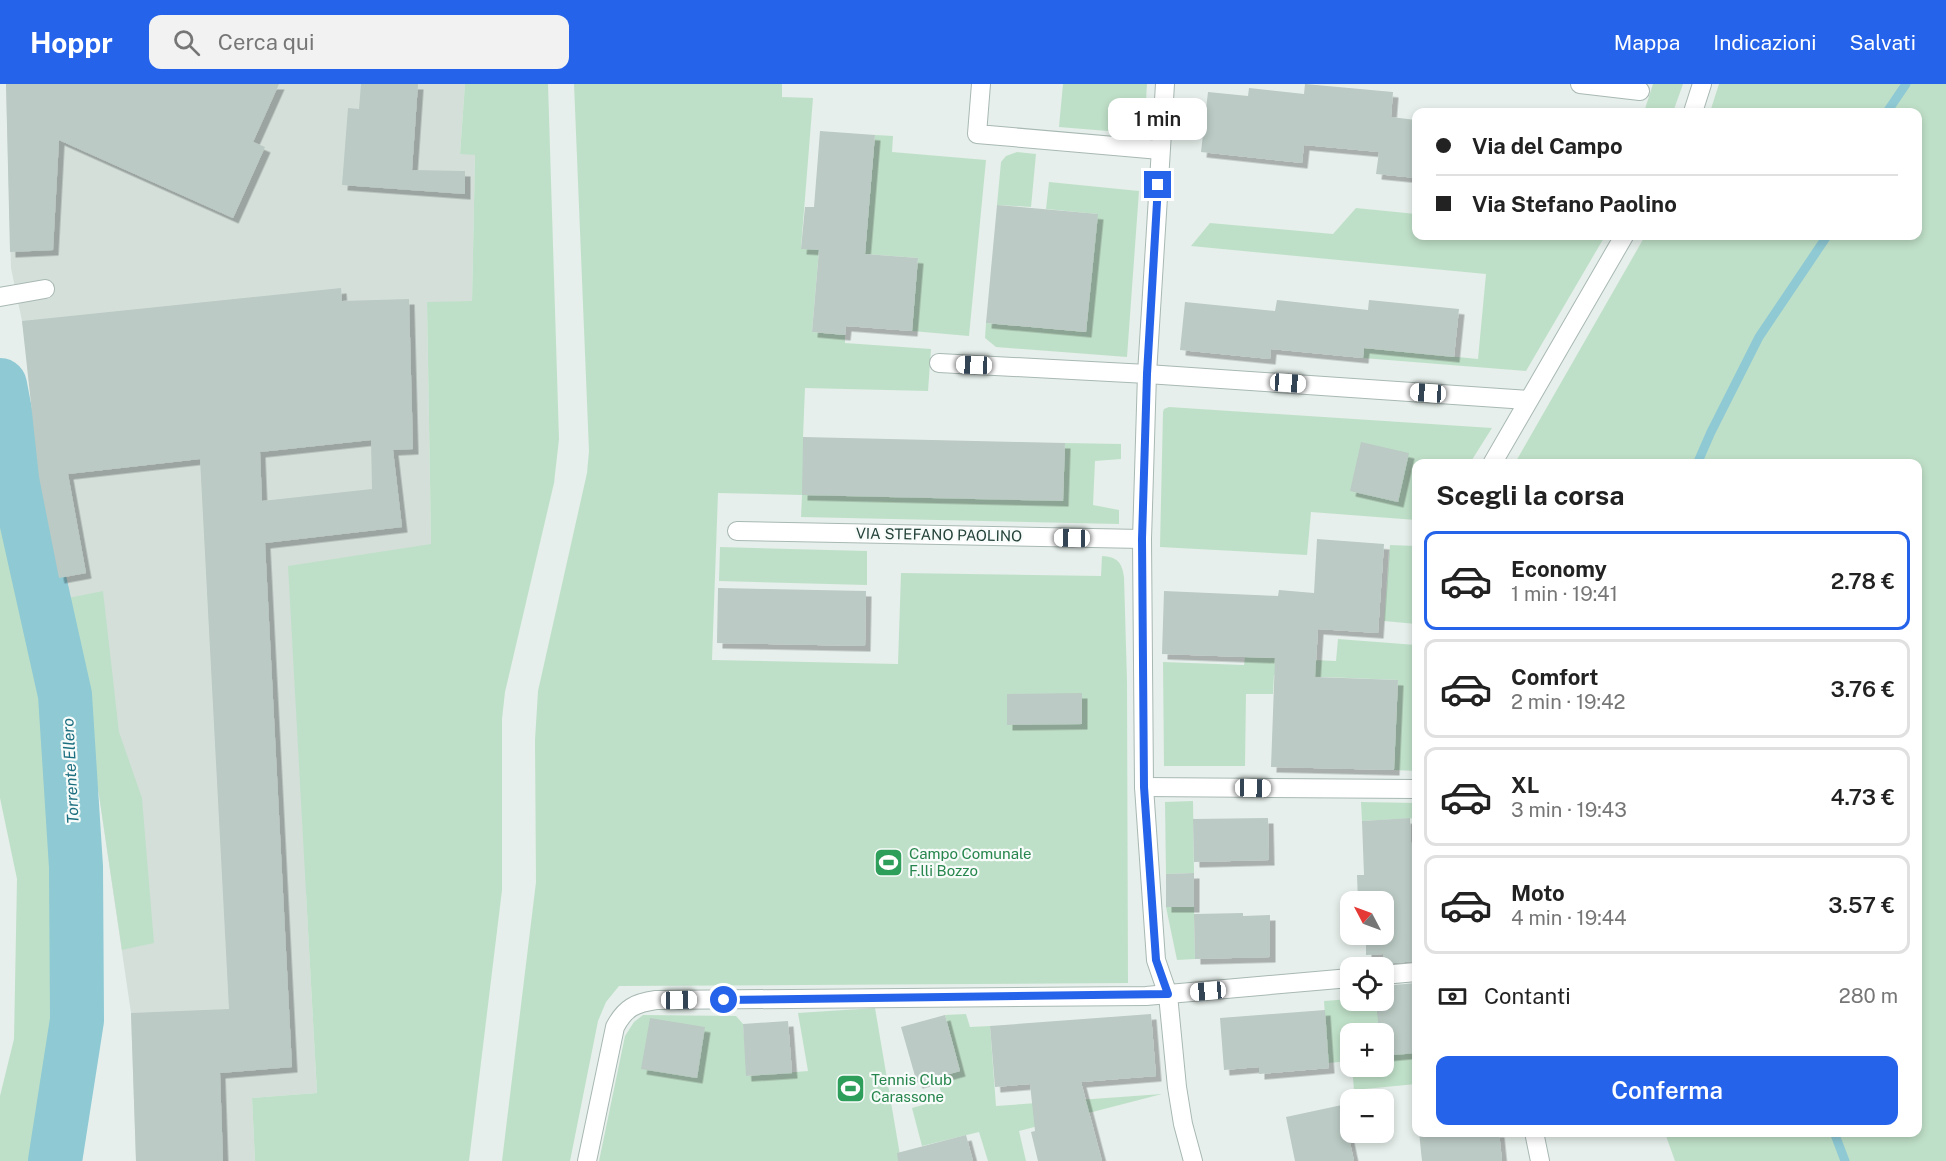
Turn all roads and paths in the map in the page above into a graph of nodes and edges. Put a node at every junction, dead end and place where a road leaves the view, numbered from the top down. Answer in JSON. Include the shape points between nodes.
{"nodes":[{"id":1,"x":981,"y":84,"type":"edge"},
{"id":2,"x":1165,"y":84,"type":"edge"},
{"id":3,"x":1580,"y":84,"type":"edge"},
{"id":4,"x":1701,"y":84,"type":"edge"},
{"id":5,"x":1640,"y":91,"type":"dead end"},
{"id":6,"x":1693,"y":108,"type":"edge"},
{"id":7,"x":1161,"y":150,"type":"junction"},
{"id":8,"x":1622,"y":240,"type":"edge"},
{"id":9,"x":45,"y":289,"type":"dead end"},
{"id":10,"x":0,"y":297,"type":"edge"},
{"id":11,"x":939,"y":363,"type":"dead end"},
{"id":12,"x":1147,"y":374,"type":"junction"},
{"id":13,"x":1528,"y":400,"type":"junction"},
{"id":14,"x":1495,"y":459,"type":"edge"},
{"id":15,"x":737,"y":531,"type":"dead end"},
{"id":16,"x":1142,"y":539,"type":"junction"},
{"id":17,"x":1144,"y":787,"type":"junction"},
{"id":18,"x":1412,"y":789,"type":"edge"},
{"id":19,"x":1412,"y":972,"type":"edge"},
{"id":20,"x":1394,"y":974,"type":"edge"},
{"id":21,"x":1340,"y":979,"type":"edge"},
{"id":22,"x":1168,"y":994,"type":"junction"},
{"id":23,"x":1535,"y":1137,"type":"edge"},
{"id":24,"x":587,"y":1161,"type":"edge"},
{"id":25,"x":1193,"y":1161,"type":"edge"},
{"id":26,"x":1540,"y":1161,"type":"edge"}],
"edges":[{"from":1,"to":7,"type":"street","via":[[977,134]]},
{"from":2,"to":7,"type":"street"},
{"from":3,"to":5,"type":"street"},
{"from":4,"to":6,"type":"street"},
{"from":7,"to":12,"type":"street"},
{"from":8,"to":13,"type":"street"},
{"from":9,"to":10,"type":"street"},
{"from":11,"to":12,"type":"street"},
{"from":12,"to":13,"type":"street"},
{"from":12,"to":16,"type":"street"},
{"from":13,"to":14,"type":"street"},
{"from":15,"to":16,"type":"street","name":"VIA STEFANO PAOLINO"},
{"from":16,"to":17,"type":"street"},
{"from":17,"to":18,"type":"street"},
{"from":17,"to":22,"type":"street","via":[[1156,960]]},
{"from":19,"to":20,"type":"street"},
{"from":21,"to":22,"type":"street"},
{"from":22,"to":24,"type":"street","via":[[640,1002],[620,1016],[615,1027]]},
{"from":22,"to":25,"type":"street","via":[[1177,1087]]},
{"from":23,"to":26,"type":"street"}]}
